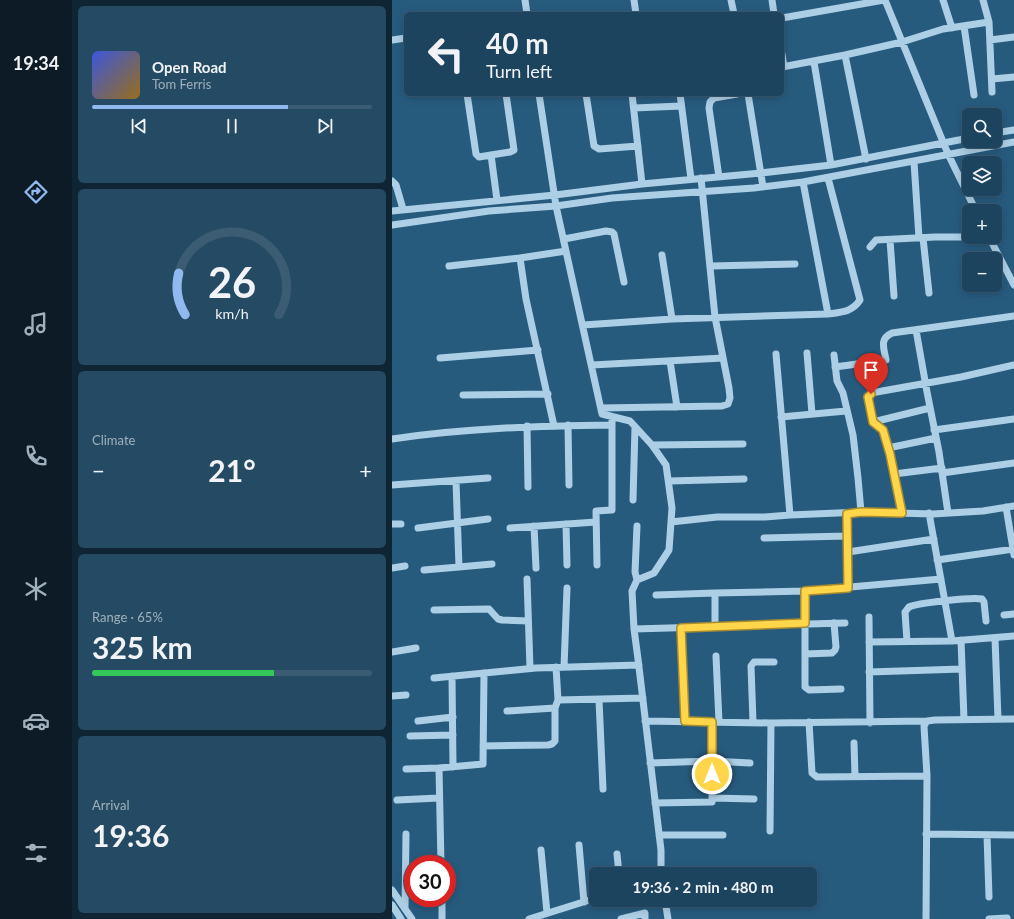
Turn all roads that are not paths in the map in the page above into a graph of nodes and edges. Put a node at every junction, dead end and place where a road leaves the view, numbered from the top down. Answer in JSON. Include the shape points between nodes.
{"nodes":[{"id":1,"x":525,"y":0,"type":"edge"},
{"id":2,"x":634,"y":0,"type":"edge"},
{"id":3,"x":732,"y":0,"type":"edge"},
{"id":4,"x":772,"y":0,"type":"edge"},
{"id":5,"x":885,"y":0,"type":"edge"},
{"id":6,"x":944,"y":0,"type":"edge"},
{"id":7,"x":983,"y":0,"type":"edge"},
{"id":8,"x":527,"y":12,"type":"edge"},
{"id":9,"x":636,"y":12,"type":"edge"},
{"id":10,"x":734,"y":12,"type":"edge"},
{"id":11,"x":774,"y":12,"type":"edge"},
{"id":12,"x":784,"y":18,"type":"edge"},
{"id":13,"x":989,"y":22,"type":"junction"},
{"id":14,"x":964,"y":26,"type":"junction"},
{"id":15,"x":952,"y":28,"type":"junction"},
{"id":16,"x":1014,"y":37,"type":"edge"},
{"id":17,"x":404,"y":38,"type":"edge"},
{"id":18,"x":392,"y":40,"type":"edge"},
{"id":19,"x":990,"y":40,"type":"junction"},
{"id":20,"x":902,"y":42,"type":"junction"},
{"id":21,"x":845,"y":55,"type":"junction"},
{"id":22,"x":814,"y":62,"type":"junction"},
{"id":23,"x":784,"y":67,"type":"edge"},
{"id":24,"x":1014,"y":77,"type":"edge"},
{"id":25,"x":992,"y":79,"type":"junction"},
{"id":26,"x":992,"y":92,"type":"dead end"},
{"id":27,"x":974,"y":95,"type":"dead end"},
{"id":28,"x":467,"y":96,"type":"edge"},
{"id":29,"x":506,"y":96,"type":"edge"},
{"id":30,"x":539,"y":96,"type":"edge"},
{"id":31,"x":586,"y":96,"type":"edge"},
{"id":32,"x":632,"y":96,"type":"edge"},
{"id":33,"x":680,"y":96,"type":"edge"},
{"id":34,"x":726,"y":96,"type":"edge"},
{"id":35,"x":748,"y":96,"type":"edge"},
{"id":36,"x":681,"y":106,"type":"junction"},
{"id":37,"x":634,"y":108,"type":"junction"},
{"id":38,"x":1014,"y":130,"type":"edge"},
{"id":39,"x":1002,"y":132,"type":"edge"},
{"id":40,"x":962,"y":139,"type":"edge"},
{"id":41,"x":943,"y":142,"type":"junction"},
{"id":42,"x":1014,"y":142,"type":"edge"},
{"id":43,"x":638,"y":146,"type":"junction"},
{"id":44,"x":948,"y":154,"type":"junction"},
{"id":45,"x":491,"y":155,"type":"junction"},
{"id":46,"x":866,"y":159,"type":"junction"},
{"id":47,"x":914,"y":162,"type":"junction"},
{"id":48,"x":831,"y":166,"type":"junction"},
{"id":49,"x":761,"y":173,"type":"junction"},
{"id":50,"x":719,"y":177,"type":"junction"},
{"id":51,"x":701,"y":178,"type":"junction"},
{"id":52,"x":828,"y":178,"type":"junction"},
{"id":53,"x":691,"y":179,"type":"junction"},
{"id":54,"x":392,"y":181,"type":"edge"},
{"id":55,"x":803,"y":182,"type":"junction"},
{"id":56,"x":642,"y":184,"type":"junction"},
{"id":57,"x":763,"y":187,"type":"junction"},
{"id":58,"x":702,"y":191,"type":"junction"},
{"id":59,"x":555,"y":195,"type":"junction"},
{"id":60,"x":497,"y":200,"type":"junction"},
{"id":61,"x":973,"y":204,"type":"edge"},
{"id":62,"x":556,"y":206,"type":"junction"},
{"id":63,"x":392,"y":210,"type":"edge"},
{"id":64,"x":403,"y":210,"type":"junction"},
{"id":65,"x":392,"y":225,"type":"edge"},
{"id":66,"x":962,"y":237,"type":"edge"},
{"id":67,"x":921,"y":238,"type":"junction"},
{"id":68,"x":564,"y":239,"type":"junction"},
{"id":69,"x":890,"y":240,"type":"junction"},
{"id":70,"x":993,"y":244,"type":"edge"},
{"id":71,"x":870,"y":247,"type":"dead end"},
{"id":72,"x":566,"y":252,"type":"junction"},
{"id":73,"x":662,"y":255,"type":"dead end"},
{"id":74,"x":520,"y":258,"type":"junction"},
{"id":75,"x":795,"y":264,"type":"dead end"},
{"id":76,"x":450,"y":266,"type":"dead end"},
{"id":77,"x":710,"y":266,"type":"junction"},
{"id":78,"x":624,"y":282,"type":"dead end"},
{"id":79,"x":1014,"y":285,"type":"edge"},
{"id":80,"x":929,"y":292,"type":"dead end"},
{"id":81,"x":894,"y":296,"type":"dead end"},
{"id":82,"x":828,"y":314,"type":"junction"},
{"id":83,"x":1014,"y":316,"type":"edge"},
{"id":84,"x":715,"y":317,"type":"junction"},
{"id":85,"x":672,"y":319,"type":"junction"},
{"id":86,"x":583,"y":325,"type":"junction"},
{"id":87,"x":916,"y":330,"type":"junction"},
{"id":88,"x":538,"y":350,"type":"junction"},
{"id":89,"x":807,"y":352,"type":"dead end"},
{"id":90,"x":776,"y":354,"type":"dead end"},
{"id":91,"x":834,"y":355,"type":"dead end"},
{"id":92,"x":440,"y":358,"type":"dead end"},
{"id":93,"x":724,"y":358,"type":"junction"},
{"id":94,"x":670,"y":361,"type":"junction"},
{"id":95,"x":592,"y":365,"type":"junction"},
{"id":96,"x":1014,"y":365,"type":"edge"},
{"id":97,"x":835,"y":367,"type":"junction"},
{"id":98,"x":925,"y":384,"type":"junction"},
{"id":99,"x":548,"y":394,"type":"junction"},
{"id":100,"x":463,"y":395,"type":"dead end"},
{"id":101,"x":677,"y":407,"type":"junction"},
{"id":102,"x":601,"y":408,"type":"junction"},
{"id":103,"x":930,"y":408,"type":"junction"},
{"id":104,"x":846,"y":411,"type":"junction"},
{"id":105,"x":812,"y":414,"type":"junction"},
{"id":106,"x":612,"y":417,"type":"junction"},
{"id":107,"x":781,"y":417,"type":"junction"},
{"id":108,"x":1014,"y":419,"type":"edge"},
{"id":109,"x":873,"y":422,"type":"junction"},
{"id":110,"x":612,"y":425,"type":"junction"},
{"id":111,"x":527,"y":426,"type":"junction"},
{"id":112,"x":554,"y":426,"type":"junction"},
{"id":113,"x":568,"y":426,"type":"junction"},
{"id":114,"x":635,"y":427,"type":"junction"},
{"id":115,"x":934,"y":430,"type":"junction"},
{"id":116,"x":936,"y":438,"type":"junction"},
{"id":117,"x":392,"y":439,"type":"edge"},
{"id":118,"x":743,"y":444,"type":"dead end"},
{"id":119,"x":652,"y":445,"type":"junction"},
{"id":120,"x":888,"y":448,"type":"junction"},
{"id":121,"x":1014,"y":463,"type":"edge"},
{"id":122,"x":942,"y":471,"type":"junction"},
{"id":123,"x":894,"y":474,"type":"junction"},
{"id":124,"x":488,"y":478,"type":"dead end"},
{"id":125,"x":744,"y":478,"type":"dead end"},
{"id":126,"x":456,"y":480,"type":"junction"},
{"id":127,"x":668,"y":481,"type":"junction"},
{"id":128,"x":392,"y":485,"type":"edge"},
{"id":129,"x":569,"y":485,"type":"dead end"},
{"id":130,"x":528,"y":487,"type":"dead end"},
{"id":131,"x":633,"y":500,"type":"dead end"},
{"id":132,"x":1014,"y":506,"type":"edge"},
{"id":133,"x":1006,"y":507,"type":"junction"},
{"id":134,"x":861,"y":512,"type":"junction"},
{"id":135,"x":902,"y":513,"type":"junction"},
{"id":136,"x":948,"y":513,"type":"junction"},
{"id":137,"x":847,"y":514,"type":"junction"},
{"id":138,"x":929,"y":514,"type":"junction"},
{"id":139,"x":790,"y":515,"type":"junction"},
{"id":140,"x":488,"y":519,"type":"dead end"},
{"id":141,"x":458,"y":522,"type":"junction"},
{"id":142,"x":596,"y":522,"type":"junction"},
{"id":143,"x":671,"y":522,"type":"junction"},
{"id":144,"x":392,"y":524,"type":"edge"},
{"id":145,"x":401,"y":524,"type":"dead end"},
{"id":146,"x":566,"y":524,"type":"junction"},
{"id":147,"x":534,"y":526,"type":"junction"},
{"id":148,"x":637,"y":526,"type":"dead end"},
{"id":149,"x":418,"y":528,"type":"dead end"},
{"id":150,"x":510,"y":528,"type":"dead end"},
{"id":151,"x":847,"y":536,"type":"junction"},
{"id":152,"x":764,"y":538,"type":"dead end"},
{"id":153,"x":934,"y":539,"type":"junction"},
{"id":154,"x":1014,"y":551,"type":"edge"},
{"id":155,"x":848,"y":552,"type":"junction"},
{"id":156,"x":938,"y":560,"type":"junction"},
{"id":157,"x":492,"y":564,"type":"dead end"},
{"id":158,"x":567,"y":565,"type":"dead end"},
{"id":159,"x":597,"y":565,"type":"dead end"},
{"id":160,"x":405,"y":566,"type":"dead end"},
{"id":161,"x":459,"y":567,"type":"junction"},
{"id":162,"x":392,"y":568,"type":"edge"},
{"id":163,"x":536,"y":568,"type":"dead end"},
{"id":164,"x":424,"y":570,"type":"dead end"},
{"id":165,"x":527,"y":579,"type":"dead end"},
{"id":166,"x":941,"y":579,"type":"junction"},
{"id":167,"x":637,"y":580,"type":"junction"},
{"id":168,"x":567,"y":588,"type":"dead end"},
{"id":169,"x":848,"y":588,"type":"junction"},
{"id":170,"x":805,"y":591,"type":"junction"},
{"id":171,"x":715,"y":593,"type":"junction"},
{"id":172,"x":656,"y":595,"type":"dead end"},
{"id":173,"x":945,"y":601,"type":"junction"},
{"id":174,"x":434,"y":610,"type":"dead end"},
{"id":175,"x":1014,"y":614,"type":"edge"},
{"id":176,"x":1004,"y":615,"type":"dead end"},
{"id":177,"x":869,"y":617,"type":"dead end"},
{"id":178,"x":528,"y":621,"type":"junction"},
{"id":179,"x":986,"y":621,"type":"dead end"},
{"id":180,"x":805,"y":623,"type":"junction"},
{"id":181,"x":834,"y":623,"type":"junction"},
{"id":182,"x":845,"y":623,"type":"dead end"},
{"id":183,"x":715,"y":626,"type":"junction"},
{"id":184,"x":681,"y":628,"type":"junction"},
{"id":185,"x":634,"y":629,"type":"junction"},
{"id":186,"x":1014,"y":636,"type":"edge"},
{"id":187,"x":995,"y":638,"type":"junction"},
{"id":188,"x":961,"y":640,"type":"junction"},
{"id":189,"x":907,"y":641,"type":"junction"},
{"id":190,"x":952,"y":641,"type":"junction"},
{"id":191,"x":869,"y":642,"type":"junction"},
{"id":192,"x":416,"y":648,"type":"dead end"},
{"id":193,"x":392,"y":652,"type":"edge"},
{"id":194,"x":805,"y":654,"type":"junction"},
{"id":195,"x":716,"y":656,"type":"dead end"},
{"id":196,"x":774,"y":662,"type":"dead end"},
{"id":197,"x":639,"y":665,"type":"junction"},
{"id":198,"x":556,"y":667,"type":"junction"},
{"id":199,"x":564,"y":667,"type":"junction"},
{"id":200,"x":530,"y":668,"type":"junction"},
{"id":201,"x":962,"y":669,"type":"junction"},
{"id":202,"x":869,"y":672,"type":"junction"},
{"id":203,"x":484,"y":674,"type":"junction"},
{"id":204,"x":452,"y":676,"type":"junction"},
{"id":205,"x":434,"y":678,"type":"dead end"},
{"id":206,"x":841,"y":689,"type":"dead end"},
{"id":207,"x":406,"y":695,"type":"dead end"},
{"id":208,"x":392,"y":696,"type":"edge"},
{"id":209,"x":643,"y":698,"type":"junction"},
{"id":210,"x":558,"y":700,"type":"junction"},
{"id":211,"x":599,"y":700,"type":"junction"},
{"id":212,"x":555,"y":708,"type":"junction"},
{"id":213,"x":507,"y":711,"type":"dead end"},
{"id":214,"x":453,"y":717,"type":"junction"},
{"id":215,"x":998,"y":719,"type":"junction"},
{"id":216,"x":1014,"y":719,"type":"edge"},
{"id":217,"x":964,"y":720,"type":"junction"},
{"id":218,"x":418,"y":721,"type":"dead end"},
{"id":219,"x":645,"y":721,"type":"junction"},
{"id":220,"x":685,"y":721,"type":"junction"},
{"id":221,"x":927,"y":721,"type":"junction"},
{"id":222,"x":716,"y":722,"type":"junction"},
{"id":223,"x":752,"y":722,"type":"junction"},
{"id":224,"x":809,"y":722,"type":"junction"},
{"id":225,"x":771,"y":723,"type":"junction"},
{"id":226,"x":870,"y":723,"type":"junction"},
{"id":227,"x":453,"y":735,"type":"junction"},
{"id":228,"x":410,"y":736,"type":"dead end"},
{"id":229,"x":854,"y":743,"type":"dead end"},
{"id":230,"x":483,"y":746,"type":"junction"},
{"id":231,"x":712,"y":762,"type":"junction"},
{"id":232,"x":650,"y":763,"type":"junction"},
{"id":233,"x":750,"y":763,"type":"dead end"},
{"id":234,"x":453,"y":767,"type":"junction"},
{"id":235,"x":439,"y":768,"type":"junction"},
{"id":236,"x":406,"y":769,"type":"dead end"},
{"id":237,"x":855,"y":776,"type":"junction"},
{"id":238,"x":927,"y":776,"type":"junction"},
{"id":239,"x":603,"y":789,"type":"dead end"},
{"id":240,"x":440,"y":798,"type":"junction"},
{"id":241,"x":712,"y":798,"type":"junction"},
{"id":242,"x":754,"y":799,"type":"dead end"},
{"id":243,"x":397,"y":800,"type":"dead end"},
{"id":244,"x":655,"y":803,"type":"junction"},
{"id":245,"x":770,"y":831,"type":"dead end"},
{"id":246,"x":406,"y":834,"type":"dead end"},
{"id":247,"x":926,"y":834,"type":"junction"},
{"id":248,"x":659,"y":835,"type":"junction"},
{"id":249,"x":724,"y":835,"type":"dead end"},
{"id":250,"x":987,"y":835,"type":"junction"},
{"id":251,"x":1014,"y":835,"type":"edge"},
{"id":252,"x":579,"y":845,"type":"dead end"},
{"id":253,"x":541,"y":850,"type":"dead end"},
{"id":254,"x":617,"y":854,"type":"dead end"},
{"id":255,"x":441,"y":855,"type":"edge"},
{"id":256,"x":618,"y":867,"type":"edge"},
{"id":257,"x":661,"y":867,"type":"edge"},
{"id":258,"x":392,"y":890,"type":"edge"},
{"id":259,"x":989,"y":897,"type":"dead end"},
{"id":260,"x":589,"y":900,"type":"edge"},
{"id":261,"x":584,"y":902,"type":"junction"},
{"id":262,"x":392,"y":906,"type":"edge"},
{"id":263,"x":442,"y":907,"type":"edge"},
{"id":264,"x":666,"y":907,"type":"edge"},
{"id":265,"x":405,"y":909,"type":"junction"},
{"id":266,"x":547,"y":913,"type":"junction"},
{"id":267,"x":1008,"y":918,"type":"dead end"},
{"id":268,"x":401,"y":919,"type":"edge"},
{"id":269,"x":412,"y":919,"type":"edge"},
{"id":270,"x":442,"y":919,"type":"edge"},
{"id":271,"x":529,"y":919,"type":"edge"},
{"id":272,"x":621,"y":919,"type":"edge"},
{"id":273,"x":645,"y":919,"type":"edge"},
{"id":274,"x":668,"y":919,"type":"edge"},
{"id":275,"x":926,"y":919,"type":"edge"},
{"id":276,"x":988,"y":919,"type":"edge"}],
"edges":[{"from":1,"to":8,"type":"street"},
{"from":2,"to":9,"type":"street"},
{"from":3,"to":10,"type":"street"},
{"from":4,"to":11,"type":"street"},
{"from":5,"to":12,"type":"street"},
{"from":5,"to":20,"type":"street"},
{"from":6,"to":15,"type":"street"},
{"from":7,"to":13,"type":"street"},
{"from":13,"to":14,"type":"street"},
{"from":13,"to":19,"type":"street"},
{"from":14,"to":15,"type":"street"},
{"from":14,"to":27,"type":"street"},
{"from":15,"to":20,"type":"street"},
{"from":16,"to":19,"type":"street"},
{"from":17,"to":18,"type":"street"},
{"from":19,"to":25,"type":"street"},
{"from":20,"to":21,"type":"street"},
{"from":20,"to":41,"type":"street"},
{"from":21,"to":22,"type":"street"},
{"from":21,"to":46,"type":"street"},
{"from":22,"to":23,"type":"street"},
{"from":22,"to":48,"type":"street"},
{"from":24,"to":25,"type":"street"},
{"from":25,"to":26,"type":"street"},
{"from":28,"to":45,"type":"street","via":[[476,154],[479,157]]},
{"from":29,"to":45,"type":"street","via":[[514,150]]},
{"from":30,"to":59,"type":"street"},
{"from":31,"to":43,"type":"street","via":[[594,146],[599,149]]},
{"from":32,"to":37,"type":"street"},
{"from":33,"to":36,"type":"street"},
{"from":34,"to":50,"type":"street","via":[[714,98],[709,108]]},
{"from":35,"to":49,"type":"street"},
{"from":36,"to":37,"type":"street"},
{"from":36,"to":53,"type":"street"},
{"from":37,"to":43,"type":"street"},
{"from":38,"to":39,"type":"street"},
{"from":40,"to":41,"type":"street"},
{"from":41,"to":44,"type":"street"},
{"from":41,"to":46,"type":"street"},
{"from":42,"to":44,"type":"street"},
{"from":43,"to":56,"type":"street"},
{"from":44,"to":47,"type":"street"},
{"from":44,"to":61,"type":"street"},
{"from":45,"to":60,"type":"street"},
{"from":46,"to":48,"type":"street"},
{"from":47,"to":52,"type":"street"},
{"from":47,"to":67,"type":"street"},
{"from":48,"to":49,"type":"street"},
{"from":49,"to":50,"type":"street"},
{"from":49,"to":57,"type":"street"},
{"from":50,"to":51,"type":"street"},
{"from":51,"to":53,"type":"street"},
{"from":51,"to":58,"type":"street"},
{"from":52,"to":55,"type":"street"},
{"from":52,"to":82,"type":"street","via":[[860,300],[855,307],[845,312]]},
{"from":53,"to":56,"type":"street"},
{"from":54,"to":64,"type":"street","via":[[396,185]]},
{"from":55,"to":57,"type":"street"},
{"from":55,"to":82,"type":"street"},
{"from":56,"to":59,"type":"street"},
{"from":57,"to":58,"type":"street"},
{"from":58,"to":62,"type":"street","via":[[612,198]]},
{"from":58,"to":77,"type":"street"},
{"from":59,"to":60,"type":"street"},
{"from":59,"to":62,"type":"street"},
{"from":60,"to":64,"type":"street"},
{"from":62,"to":65,"type":"street","via":[[489,211]]},
{"from":62,"to":68,"type":"street"},
{"from":63,"to":64,"type":"street"},
{"from":66,"to":67,"type":"street"},
{"from":67,"to":69,"type":"street"},
{"from":67,"to":80,"type":"street"},
{"from":68,"to":72,"type":"street"},
{"from":68,"to":78,"type":"street","via":[[612,232]]},
{"from":69,"to":71,"type":"street","via":[[876,240]]},
{"from":69,"to":81,"type":"street"},
{"from":70,"to":79,"type":"street"},
{"from":72,"to":74,"type":"street"},
{"from":72,"to":86,"type":"street"},
{"from":73,"to":85,"type":"street"},
{"from":74,"to":76,"type":"street"},
{"from":74,"to":88,"type":"street"},
{"from":75,"to":77,"type":"street"},
{"from":77,"to":84,"type":"street"},
{"from":82,"to":84,"type":"street"},
{"from":83,"to":87,"type":"street"},
{"from":84,"to":85,"type":"street"},
{"from":84,"to":93,"type":"street"},
{"from":85,"to":86,"type":"street"},
{"from":86,"to":95,"type":"street"},
{"from":87,"to":97,"type":"street","via":[[886,336],[883,340],[886,360]]},
{"from":87,"to":98,"type":"street"},
{"from":88,"to":92,"type":"street"},
{"from":88,"to":99,"type":"street"},
{"from":89,"to":105,"type":"street"},
{"from":90,"to":107,"type":"street"},
{"from":91,"to":97,"type":"street"},
{"from":93,"to":94,"type":"street"},
{"from":93,"to":101,"type":"street","via":[[730,398],[728,404]]},
{"from":94,"to":95,"type":"street"},
{"from":94,"to":101,"type":"street"},
{"from":95,"to":102,"type":"street"},
{"from":96,"to":98,"type":"street"},
{"from":97,"to":104,"type":"street"},
{"from":98,"to":103,"type":"street"},
{"from":98,"to":109,"type":"street","via":[[871,394],[868,397]]},
{"from":99,"to":100,"type":"street"},
{"from":99,"to":112,"type":"street"},
{"from":101,"to":102,"type":"street"},
{"from":102,"to":106,"type":"street","via":[[602,414]]},
{"from":103,"to":109,"type":"street"},
{"from":103,"to":115,"type":"street"},
{"from":104,"to":105,"type":"street"},
{"from":104,"to":134,"type":"street","via":[[853,435]]},
{"from":105,"to":107,"type":"street"},
{"from":106,"to":110,"type":"street"},
{"from":106,"to":114,"type":"street","via":[[630,421]]},
{"from":107,"to":139,"type":"street"},
{"from":108,"to":115,"type":"street"},
{"from":109,"to":120,"type":"street","via":[[883,430]]},
{"from":110,"to":113,"type":"street"},
{"from":110,"to":142,"type":"street","via":[[612,510],[596,511]]},
{"from":111,"to":112,"type":"street"},
{"from":111,"to":117,"type":"street","via":[[431,433]]},
{"from":111,"to":130,"type":"street"},
{"from":112,"to":113,"type":"street"},
{"from":113,"to":129,"type":"street"},
{"from":114,"to":119,"type":"street"},
{"from":114,"to":131,"type":"street"},
{"from":115,"to":116,"type":"street"},
{"from":116,"to":120,"type":"street"},
{"from":116,"to":122,"type":"street"},
{"from":118,"to":119,"type":"street"},
{"from":119,"to":127,"type":"street","via":[[666,465]]},
{"from":120,"to":123,"type":"street"},
{"from":121,"to":122,"type":"street"},
{"from":122,"to":123,"type":"street"},
{"from":122,"to":136,"type":"street"},
{"from":123,"to":135,"type":"street"},
{"from":124,"to":126,"type":"street"},
{"from":125,"to":127,"type":"street"},
{"from":126,"to":128,"type":"street"},
{"from":126,"to":141,"type":"street"},
{"from":127,"to":143,"type":"street","via":[[672,508]]},
{"from":132,"to":133,"type":"street"},
{"from":133,"to":136,"type":"street"},
{"from":133,"to":154,"type":"street"},
{"from":134,"to":135,"type":"street"},
{"from":134,"to":137,"type":"street"},
{"from":135,"to":138,"type":"street"},
{"from":136,"to":138,"type":"street"},
{"from":137,"to":139,"type":"street"},
{"from":137,"to":151,"type":"street"},
{"from":138,"to":153,"type":"street"},
{"from":139,"to":143,"type":"street","via":[[717,517]]},
{"from":140,"to":141,"type":"street"},
{"from":141,"to":149,"type":"street"},
{"from":141,"to":161,"type":"street"},
{"from":142,"to":146,"type":"street"},
{"from":142,"to":159,"type":"street"},
{"from":143,"to":167,"type":"street","via":[[669,550],[654,573]]},
{"from":144,"to":145,"type":"street"},
{"from":146,"to":147,"type":"street"},
{"from":146,"to":158,"type":"street"},
{"from":147,"to":150,"type":"street"},
{"from":147,"to":163,"type":"street"},
{"from":148,"to":167,"type":"street"},
{"from":151,"to":152,"type":"street"},
{"from":151,"to":155,"type":"street"},
{"from":153,"to":155,"type":"street"},
{"from":153,"to":156,"type":"street"},
{"from":154,"to":156,"type":"street"},
{"from":155,"to":169,"type":"street"},
{"from":156,"to":166,"type":"street"},
{"from":157,"to":161,"type":"street"},
{"from":160,"to":162,"type":"street"},
{"from":161,"to":164,"type":"street"},
{"from":165,"to":178,"type":"street"},
{"from":166,"to":169,"type":"street"},
{"from":166,"to":173,"type":"street"},
{"from":167,"to":185,"type":"street","via":[[632,591]]},
{"from":168,"to":199,"type":"street"},
{"from":169,"to":170,"type":"street"},
{"from":170,"to":171,"type":"street"},
{"from":170,"to":180,"type":"street"},
{"from":171,"to":172,"type":"street"},
{"from":171,"to":183,"type":"street"},
{"from":173,"to":179,"type":"street","via":[[982,599]]},
{"from":173,"to":189,"type":"street","via":[[916,605],[905,612]]},
{"from":173,"to":190,"type":"street"},
{"from":174,"to":178,"type":"street","via":[[489,609],[498,619]]},
{"from":175,"to":176,"type":"street"},
{"from":177,"to":191,"type":"street"},
{"from":178,"to":200,"type":"street"},
{"from":180,"to":181,"type":"street"},
{"from":180,"to":183,"type":"street"},
{"from":180,"to":194,"type":"street"},
{"from":181,"to":182,"type":"street"},
{"from":181,"to":194,"type":"street","via":[[835,650],[832,653]]},
{"from":183,"to":184,"type":"street"},
{"from":184,"to":185,"type":"street"},
{"from":184,"to":220,"type":"street"},
{"from":185,"to":197,"type":"street"},
{"from":186,"to":187,"type":"street"},
{"from":187,"to":188,"type":"street"},
{"from":187,"to":215,"type":"street"},
{"from":188,"to":190,"type":"street"},
{"from":188,"to":201,"type":"street"},
{"from":189,"to":190,"type":"street"},
{"from":189,"to":191,"type":"street"},
{"from":191,"to":202,"type":"street"},
{"from":192,"to":193,"type":"street"},
{"from":194,"to":206,"type":"street","via":[[805,687],[809,690]]},
{"from":195,"to":222,"type":"street"},
{"from":196,"to":223,"type":"street","via":[[754,662],[750,666]]},
{"from":197,"to":199,"type":"street"},
{"from":197,"to":209,"type":"street"},
{"from":198,"to":199,"type":"street"},
{"from":198,"to":200,"type":"street"},
{"from":198,"to":210,"type":"street"},
{"from":200,"to":203,"type":"street"},
{"from":201,"to":202,"type":"street"},
{"from":201,"to":217,"type":"street"},
{"from":202,"to":226,"type":"street"},
{"from":203,"to":204,"type":"street"},
{"from":203,"to":230,"type":"street"},
{"from":204,"to":205,"type":"street"},
{"from":204,"to":214,"type":"street"},
{"from":207,"to":208,"type":"street"},
{"from":209,"to":211,"type":"street"},
{"from":209,"to":219,"type":"street"},
{"from":210,"to":211,"type":"street"},
{"from":210,"to":212,"type":"street"},
{"from":211,"to":239,"type":"street"},
{"from":212,"to":213,"type":"street"},
{"from":212,"to":230,"type":"street","via":[[556,738],[552,744]]},
{"from":214,"to":218,"type":"street"},
{"from":214,"to":227,"type":"street"},
{"from":215,"to":216,"type":"street"},
{"from":215,"to":217,"type":"street"},
{"from":217,"to":221,"type":"street"},
{"from":219,"to":220,"type":"street"},
{"from":219,"to":232,"type":"street"},
{"from":220,"to":222,"type":"street"},
{"from":221,"to":226,"type":"street"},
{"from":221,"to":238,"type":"street","via":[[924,726]]},
{"from":222,"to":223,"type":"street"},
{"from":222,"to":231,"type":"street"},
{"from":223,"to":225,"type":"street"},
{"from":224,"to":225,"type":"street"},
{"from":224,"to":226,"type":"street"},
{"from":224,"to":237,"type":"street","via":[[812,773],[817,777]]},
{"from":225,"to":245,"type":"street"},
{"from":227,"to":228,"type":"street"},
{"from":227,"to":234,"type":"street"},
{"from":229,"to":237,"type":"street"},
{"from":230,"to":234,"type":"street","via":[[483,764]]},
{"from":231,"to":232,"type":"street"},
{"from":231,"to":233,"type":"street"},
{"from":231,"to":241,"type":"street"},
{"from":232,"to":244,"type":"street"},
{"from":234,"to":235,"type":"street"},
{"from":235,"to":236,"type":"street"},
{"from":235,"to":240,"type":"street"},
{"from":237,"to":238,"type":"street"},
{"from":238,"to":247,"type":"street"},
{"from":240,"to":243,"type":"street"},
{"from":240,"to":255,"type":"street"},
{"from":241,"to":242,"type":"street"},
{"from":241,"to":244,"type":"street","via":[[712,802]]},
{"from":244,"to":248,"type":"street"},
{"from":246,"to":265,"type":"street"},
{"from":247,"to":250,"type":"street"},
{"from":247,"to":275,"type":"street"},
{"from":248,"to":249,"type":"street"},
{"from":248,"to":257,"type":"street"},
{"from":250,"to":251,"type":"street"},
{"from":250,"to":259,"type":"street"},
{"from":252,"to":261,"type":"street"},
{"from":253,"to":266,"type":"street"},
{"from":254,"to":256,"type":"street"},
{"from":258,"to":265,"type":"street"},
{"from":260,"to":261,"type":"street"},
{"from":261,"to":266,"type":"street"},
{"from":262,"to":268,"type":"street"},
{"from":263,"to":270,"type":"street"},
{"from":264,"to":274,"type":"street"},
{"from":265,"to":269,"type":"street"},
{"from":266,"to":271,"type":"street"},
{"from":267,"to":276,"type":"street"},
{"from":272,"to":273,"type":"street","via":[[645,913]]}]}
